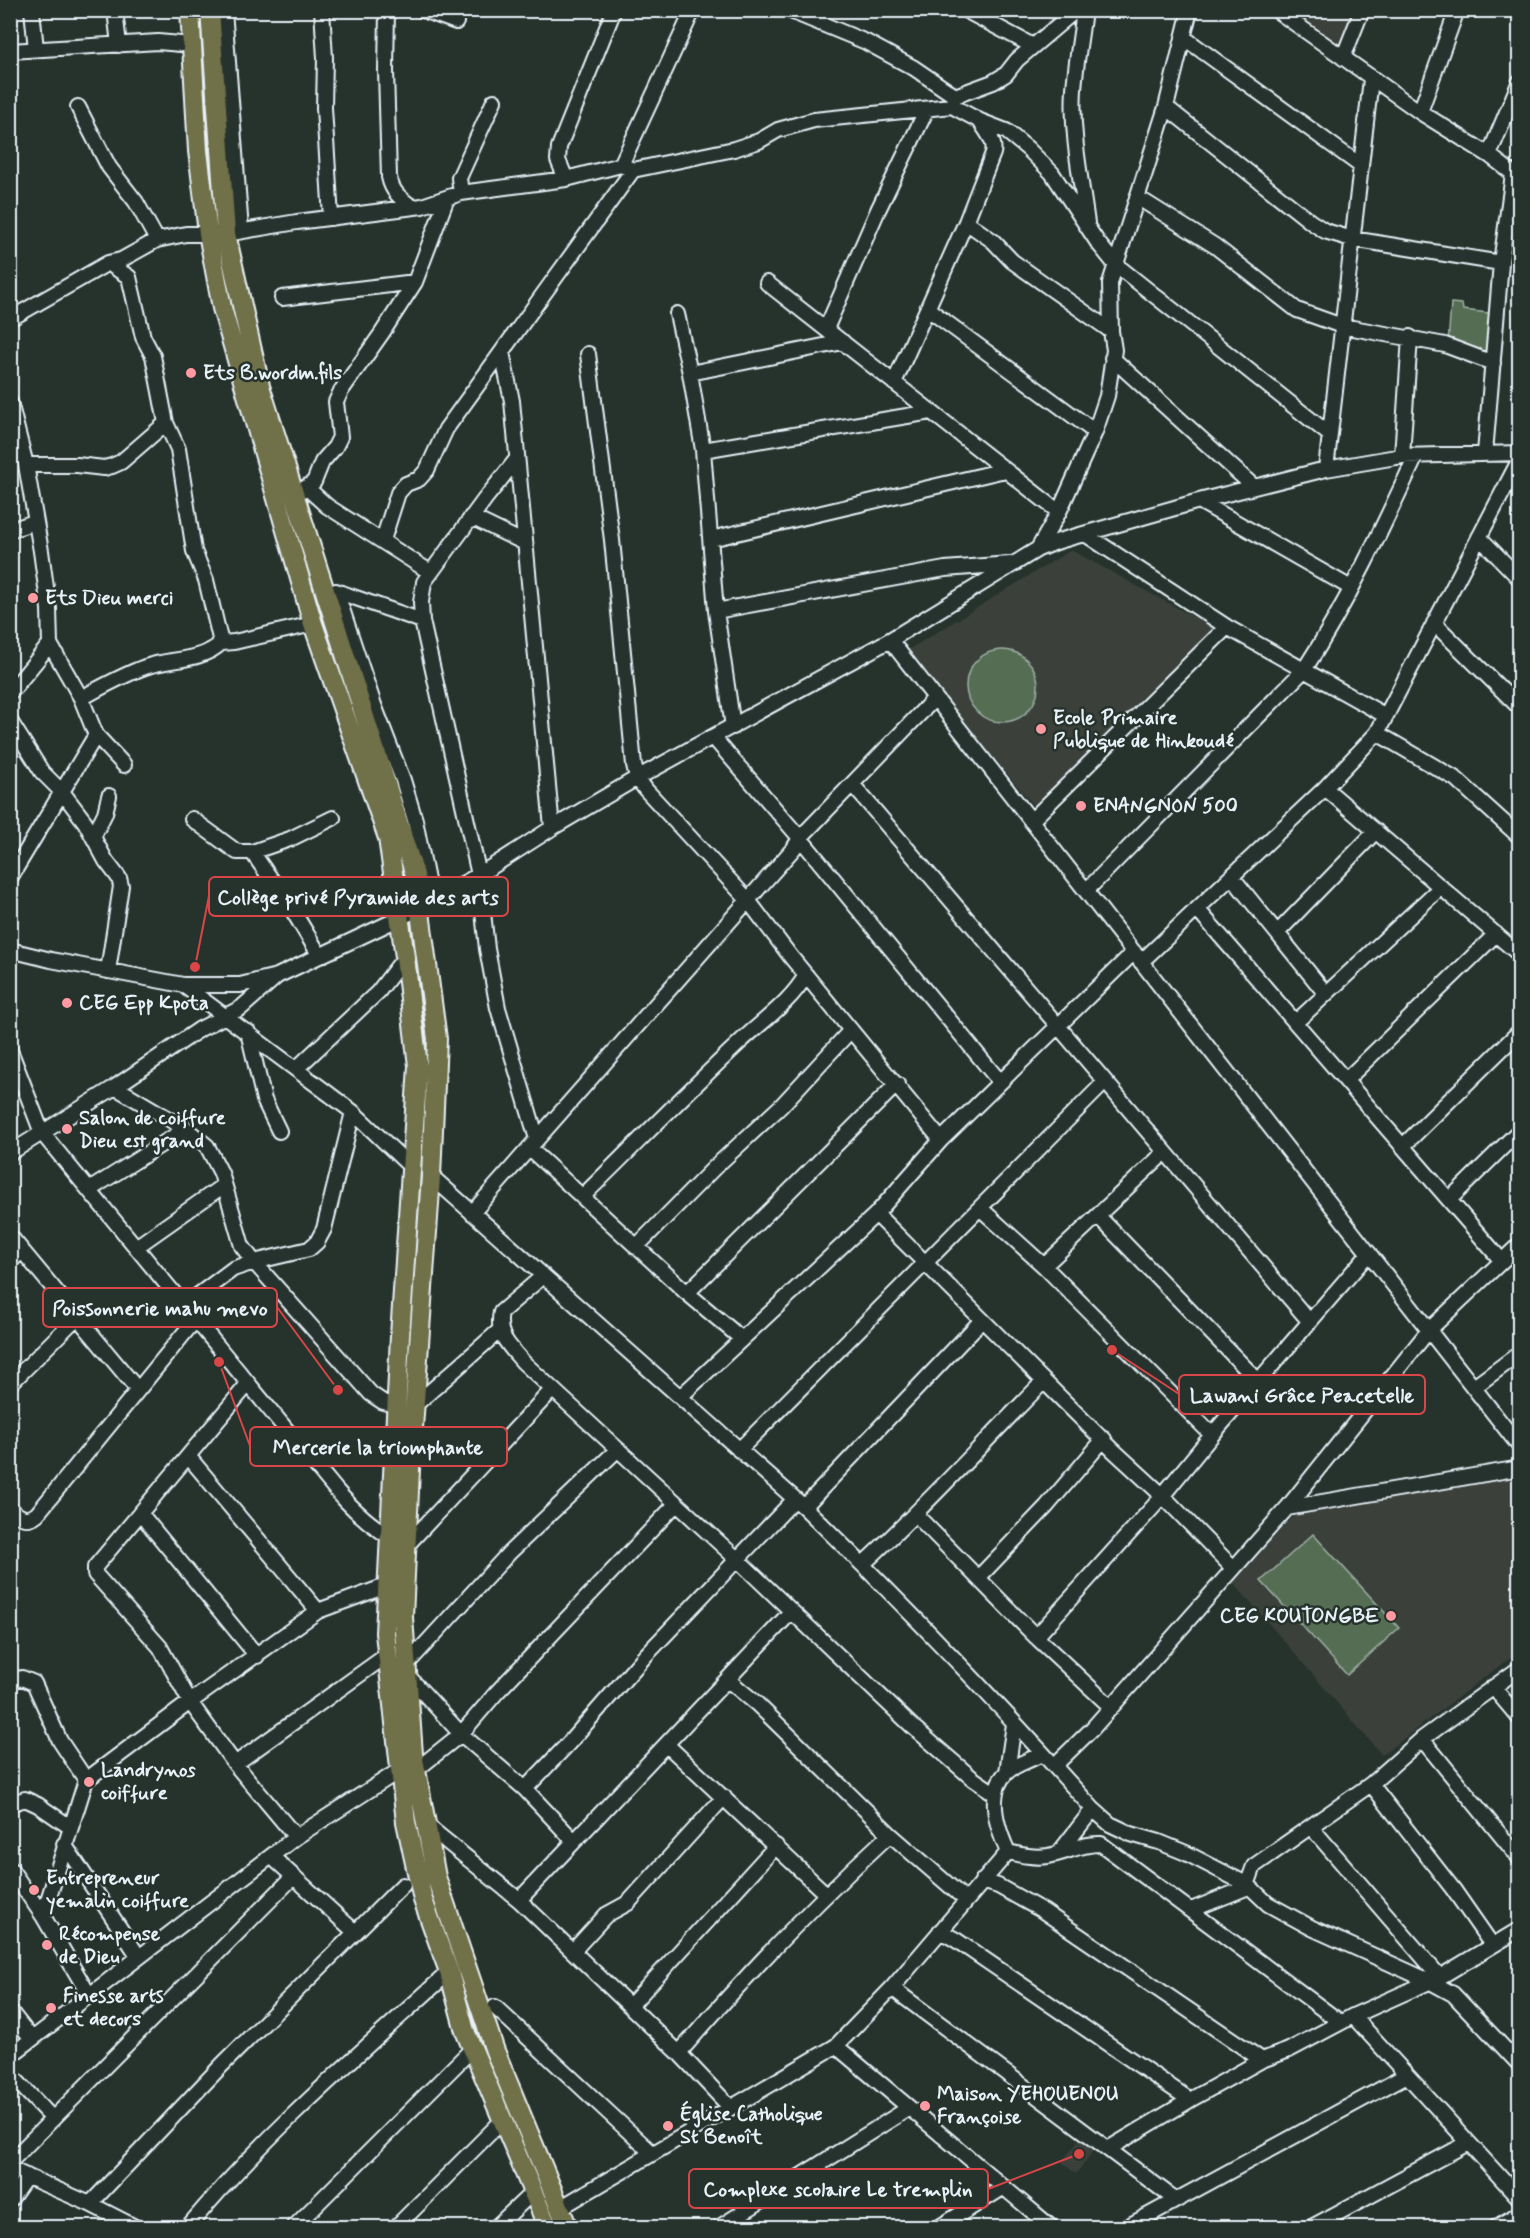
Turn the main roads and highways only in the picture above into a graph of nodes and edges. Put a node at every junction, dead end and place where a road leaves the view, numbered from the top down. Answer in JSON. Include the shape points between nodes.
{"nodes":[{"id":1,"x":190,"y":10,"type":"edge"},
{"id":2,"x":210,"y":10,"type":"edge"},
{"id":3,"x":225,"y":232,"type":"junction"},
{"id":4,"x":406,"y":1405,"type":"junction"},
{"id":5,"x":396,"y":1582,"type":"junction"},
{"id":6,"x":408,"y":1770,"type":"junction"},
{"id":7,"x":548,"y":2228,"type":"edge"},
{"id":8,"x":568,"y":2228,"type":"edge"}],
"edges":[{"from":1,"to":3,"type":"main road","via":[[198,151]]},
{"from":2,"to":3,"type":"main road"},
{"from":3,"to":4,"type":"main road","via":[[222,308],[313,624],[388,838],[418,1066]]},
{"from":3,"to":4,"type":"main road","via":[[260,386],[300,491],[425,903],[437,1039],[431,1176]]},
{"from":4,"to":5,"type":"main road"},
{"from":5,"to":6,"type":"main road","via":[[407,1670]]},
{"from":5,"to":6,"type":"main road","via":[[385,1633]]},
{"from":6,"to":7,"type":"main road","via":[[406,1822],[423,1900],[465,2031]]},
{"from":6,"to":8,"type":"main road","via":[[436,1877],[489,2012],[495,2051]]}]}
